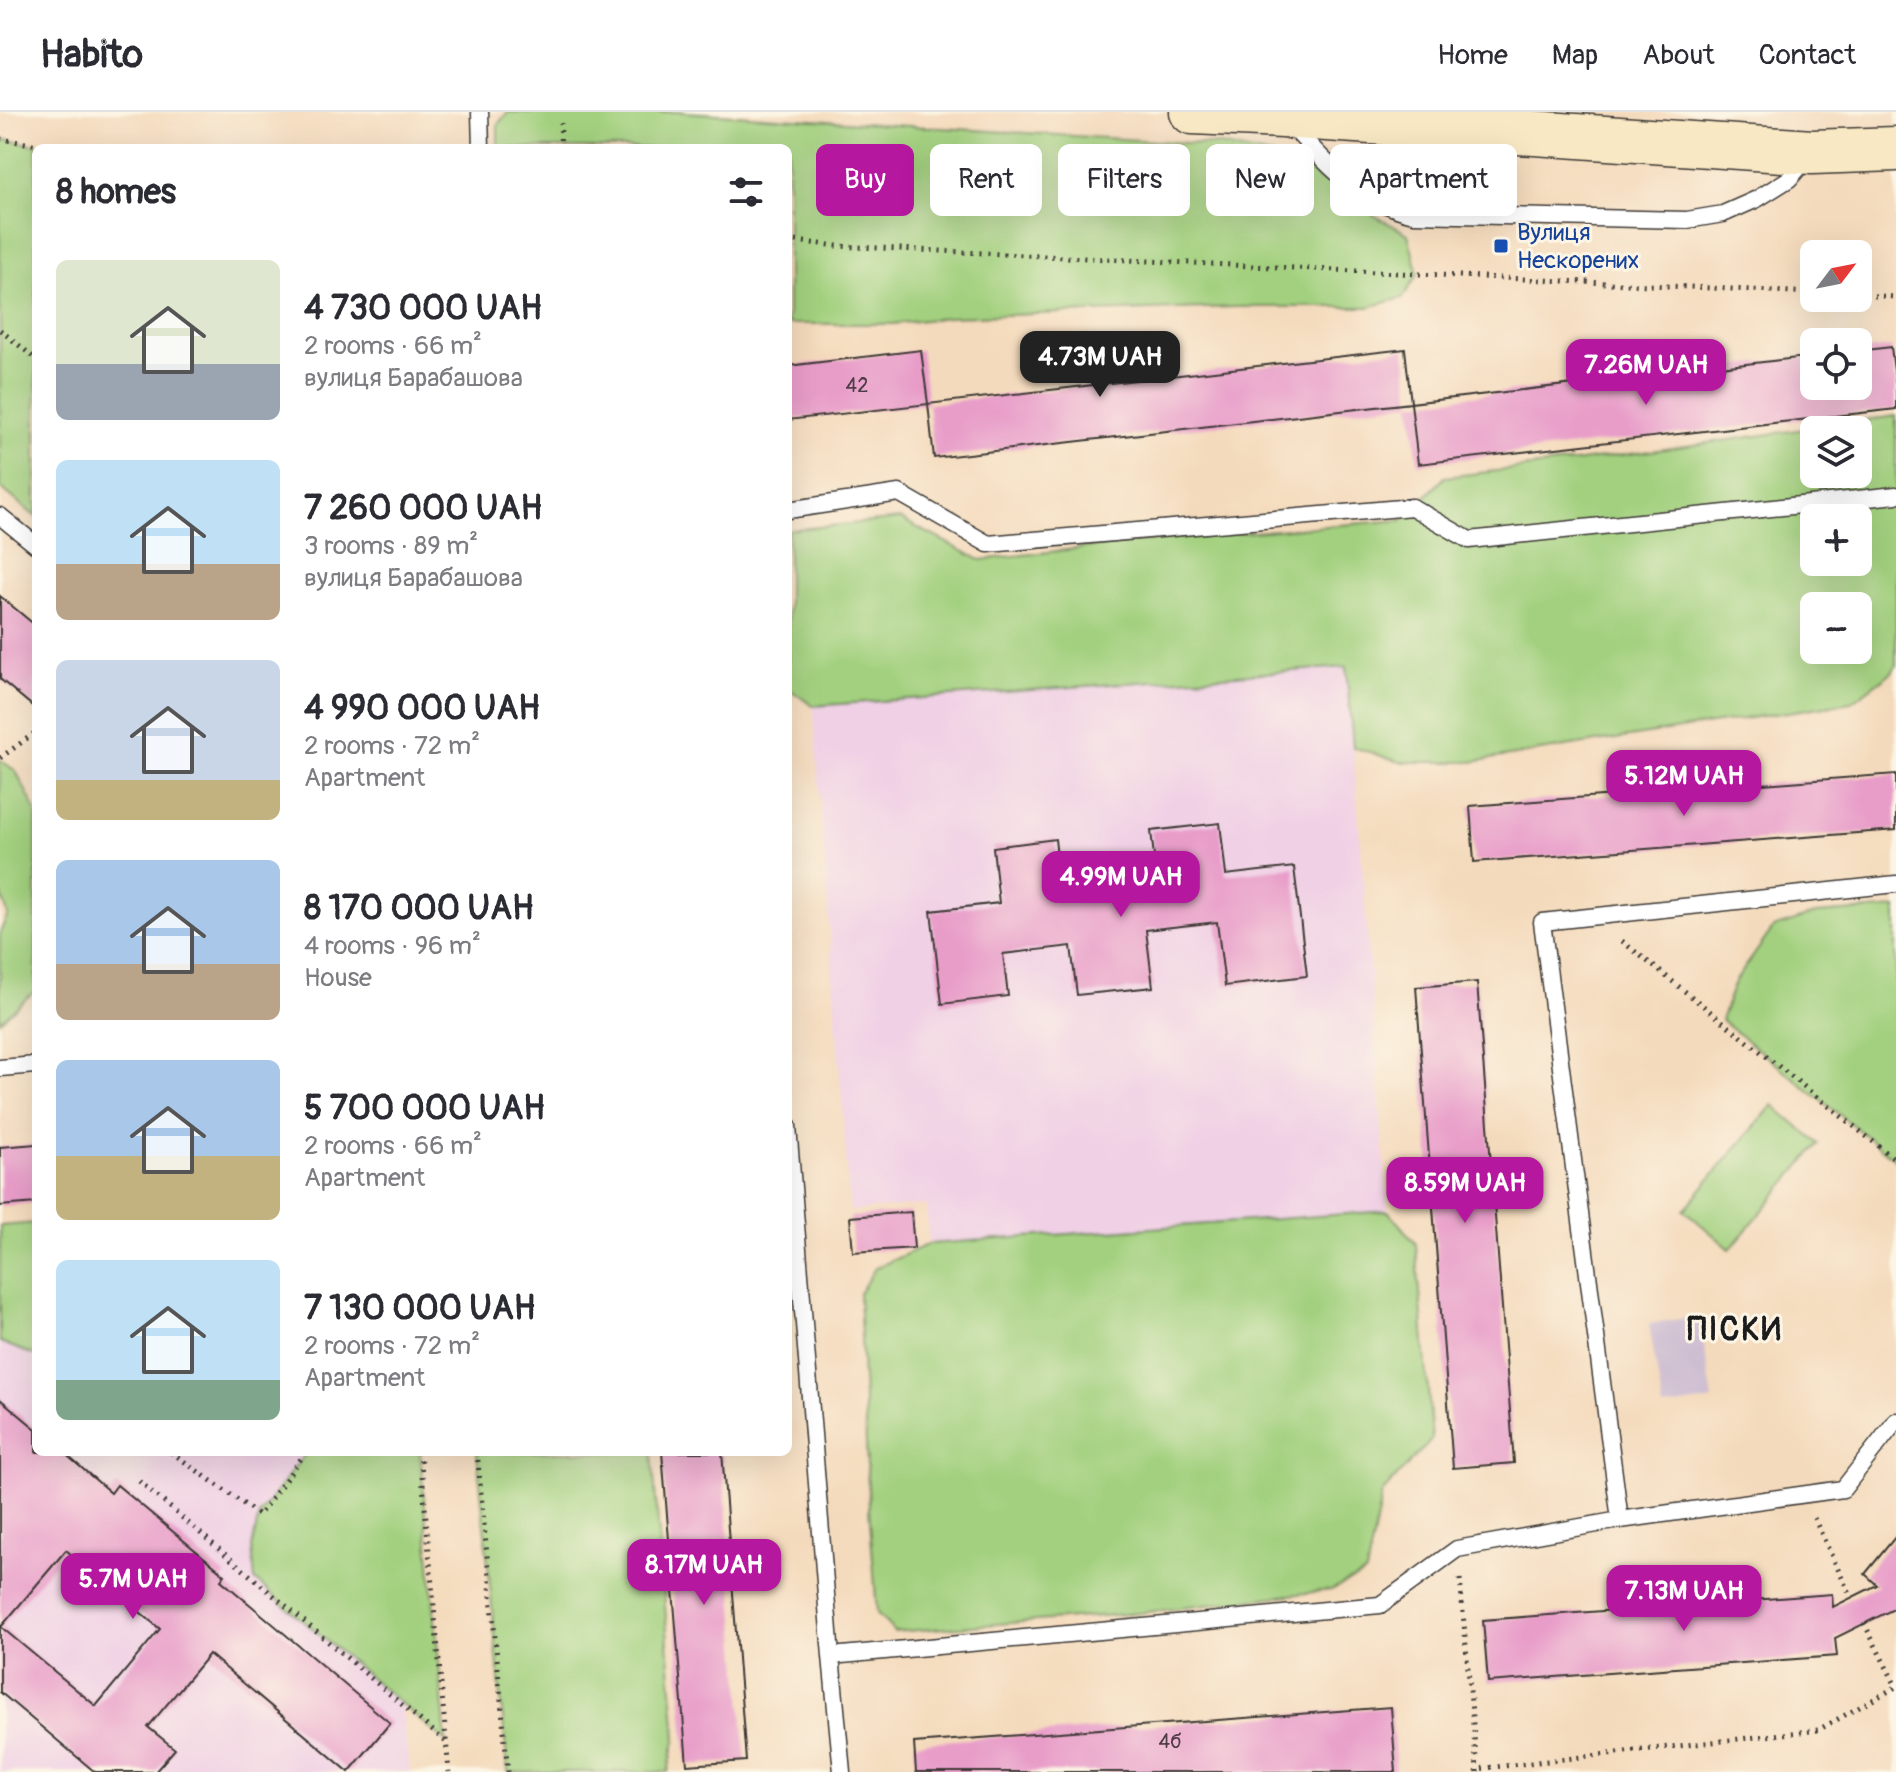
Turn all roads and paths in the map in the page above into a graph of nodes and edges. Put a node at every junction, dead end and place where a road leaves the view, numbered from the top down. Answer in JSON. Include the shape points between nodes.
{"nodes":[{"id":1,"x":480,"y":112,"type":"edge"},
{"id":2,"x":1192,"y":112,"type":"edge"},
{"id":3,"x":1283,"y":116,"type":"junction"},
{"id":4,"x":561,"y":123,"type":"dead end"},
{"id":5,"x":0,"y":139,"type":"edge"},
{"id":6,"x":32,"y":144,"type":"edge"},
{"id":7,"x":481,"y":144,"type":"edge"},
{"id":8,"x":560,"y":144,"type":"edge"},
{"id":9,"x":1896,"y":149,"type":"edge"},
{"id":10,"x":1812,"y":152,"type":"junction"},
{"id":11,"x":792,"y":240,"type":"edge"},
{"id":12,"x":1800,"y":292,"type":"edge"},
{"id":13,"x":1872,"y":296,"type":"edge"},
{"id":14,"x":1896,"y":297,"type":"edge"},
{"id":15,"x":0,"y":330,"type":"edge"},
{"id":16,"x":32,"y":356,"type":"edge"},
{"id":17,"x":1896,"y":495,"type":"edge"},
{"id":18,"x":792,"y":509,"type":"edge"},
{"id":19,"x":0,"y":516,"type":"edge"},
{"id":20,"x":32,"y":542,"type":"edge"},
{"id":21,"x":32,"y":735,"type":"edge"},
{"id":22,"x":0,"y":758,"type":"edge"},
{"id":23,"x":1896,"y":884,"type":"edge"},
{"id":24,"x":1592,"y":916,"type":"junction"},
{"id":25,"x":32,"y":1065,"type":"edge"},
{"id":26,"x":0,"y":1068,"type":"edge"},
{"id":27,"x":1896,"y":1160,"type":"edge"},
{"id":28,"x":792,"y":1175,"type":"edge"},
{"id":29,"x":1896,"y":1421,"type":"edge"},
{"id":30,"x":177,"y":1456,"type":"edge"},
{"id":31,"x":303,"y":1456,"type":"edge"},
{"id":32,"x":420,"y":1456,"type":"edge"},
{"id":33,"x":477,"y":1456,"type":"edge"},
{"id":34,"x":139,"y":1481,"type":"dead end"},
{"id":35,"x":1803,"y":1495,"type":"junction"},
{"id":36,"x":1620,"y":1520,"type":"junction"},
{"id":37,"x":1457,"y":1549,"type":"junction"},
{"id":38,"x":1851,"y":1597,"type":"dead end"},
{"id":39,"x":1864,"y":1623,"type":"dead end"},
{"id":40,"x":831,"y":1656,"type":"junction"},
{"id":41,"x":1896,"y":1687,"type":"edge"},
{"id":42,"x":446,"y":1742,"type":"junction"},
{"id":43,"x":1477,"y":1770,"type":"edge"},
{"id":44,"x":449,"y":1772,"type":"edge"},
{"id":45,"x":508,"y":1772,"type":"edge"},
{"id":46,"x":842,"y":1772,"type":"edge"}],
"edges":[{"from":1,"to":7,"type":"lane"},
{"from":2,"to":3,"type":"street"},
{"from":3,"to":10,"type":"street"},
{"from":3,"to":10,"type":"lane","via":[[1353,188],[1373,201],[1414,214],[1687,220],[1723,214],[1757,199],[1789,179]]},
{"from":4,"to":8,"type":"path"},
{"from":5,"to":6,"type":"path"},
{"from":9,"to":10,"type":"street"},
{"from":11,"to":12,"type":"path"},
{"from":13,"to":14,"type":"path"},
{"from":15,"to":16,"type":"path"},
{"from":17,"to":18,"type":"lane","via":[[1469,540],[1412,507],[988,544],[899,493]]},
{"from":19,"to":20,"type":"lane"},
{"from":21,"to":22,"type":"path"},
{"from":23,"to":24,"type":"lane"},
{"from":24,"to":27,"type":"path"},
{"from":24,"to":36,"type":"lane","via":[[1542,922]]},
{"from":25,"to":26,"type":"lane"},
{"from":28,"to":40,"type":"lane"},
{"from":29,"to":35,"type":"lane","via":[[1843,1489]]},
{"from":30,"to":31,"type":"path","via":[[259,1515]]},
{"from":32,"to":42,"type":"path"},
{"from":33,"to":45,"type":"path"},
{"from":34,"to":42,"type":"path"},
{"from":35,"to":36,"type":"lane"},
{"from":35,"to":38,"type":"path"},
{"from":36,"to":37,"type":"lane"},
{"from":37,"to":40,"type":"lane","via":[[1380,1605]]},
{"from":37,"to":43,"type":"path"},
{"from":39,"to":41,"type":"path"},
{"from":40,"to":46,"type":"lane"},
{"from":41,"to":43,"type":"path","via":[[1818,1730]]},
{"from":42,"to":44,"type":"path"}]}
